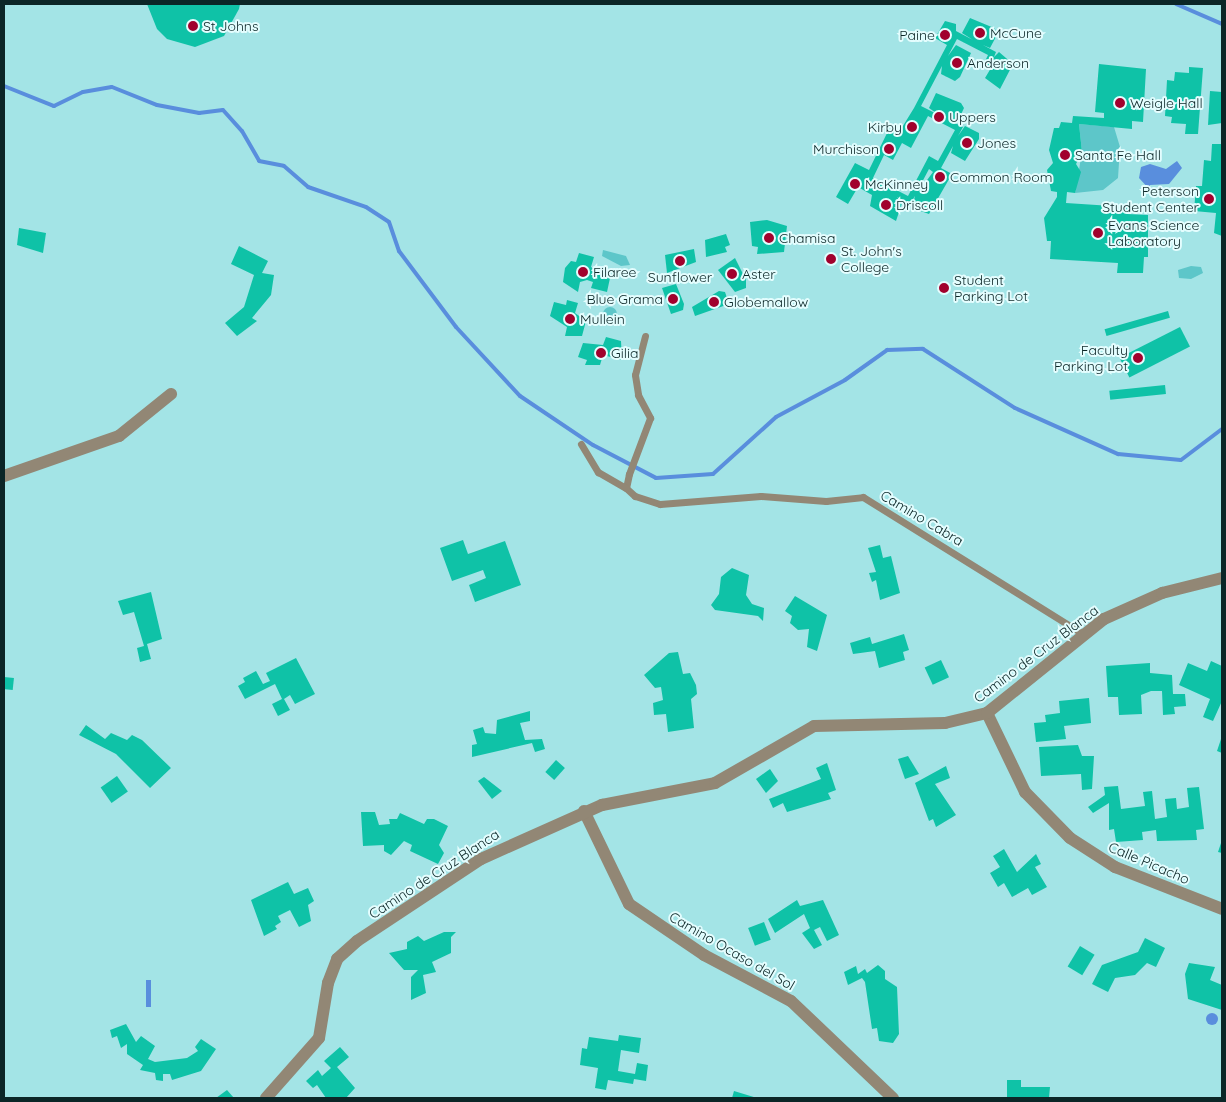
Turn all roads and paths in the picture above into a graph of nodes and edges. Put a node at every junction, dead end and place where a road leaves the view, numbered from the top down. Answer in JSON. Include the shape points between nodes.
{"nodes":[{"id":1,"x":646,"y":336,"type":"dead end"},
{"id":2,"x":171,"y":394,"type":"dead end"},
{"id":3,"x":581,"y":444,"type":"dead end"},
{"id":4,"x":4,"y":476,"type":"edge"},
{"id":5,"x":626,"y":488,"type":"junction"},
{"id":6,"x":1222,"y":578,"type":"edge"},
{"id":7,"x":1083,"y":634,"type":"junction"},
{"id":8,"x":987,"y":713,"type":"junction"},
{"id":9,"x":584,"y":811,"type":"junction"},
{"id":10,"x":1222,"y":909,"type":"edge"},
{"id":11,"x":266,"y":1098,"type":"edge"},
{"id":12,"x":893,"y":1098,"type":"edge"}],
"edges":[{"from":1,"to":5,"type":"lane","via":[[635,375],[638,395],[650,418]]},
{"from":2,"to":4,"type":"street","via":[[119,436]]},
{"from":3,"to":5,"type":"lane","name":"Camino Cabra","via":[[598,472]]},
{"from":5,"to":7,"type":"lane","name":"Camino Cabra","via":[[644,501],[660,504],[761,496],[826,501],[863,497]]},
{"from":6,"to":7,"type":"street","name":"Camino de Cruz Blanca","via":[[1134,604]]},
{"from":7,"to":8,"type":"street","name":"Camino de Cruz Blanca"},
{"from":8,"to":9,"type":"street","name":"Camino de Cruz Blanca","via":[[945,723],[814,726],[715,783]]},
{"from":8,"to":10,"type":"street","name":"Calle Picacho","via":[[1025,792],[1070,838],[1115,867]]},
{"from":9,"to":11,"type":"street","name":"Camino de Cruz Blanca","via":[[481,859],[343,953],[328,983],[319,1038]]},
{"from":9,"to":12,"type":"street","name":"Camino Ocaso del Sol","via":[[629,904],[704,955],[791,1001]]}]}
